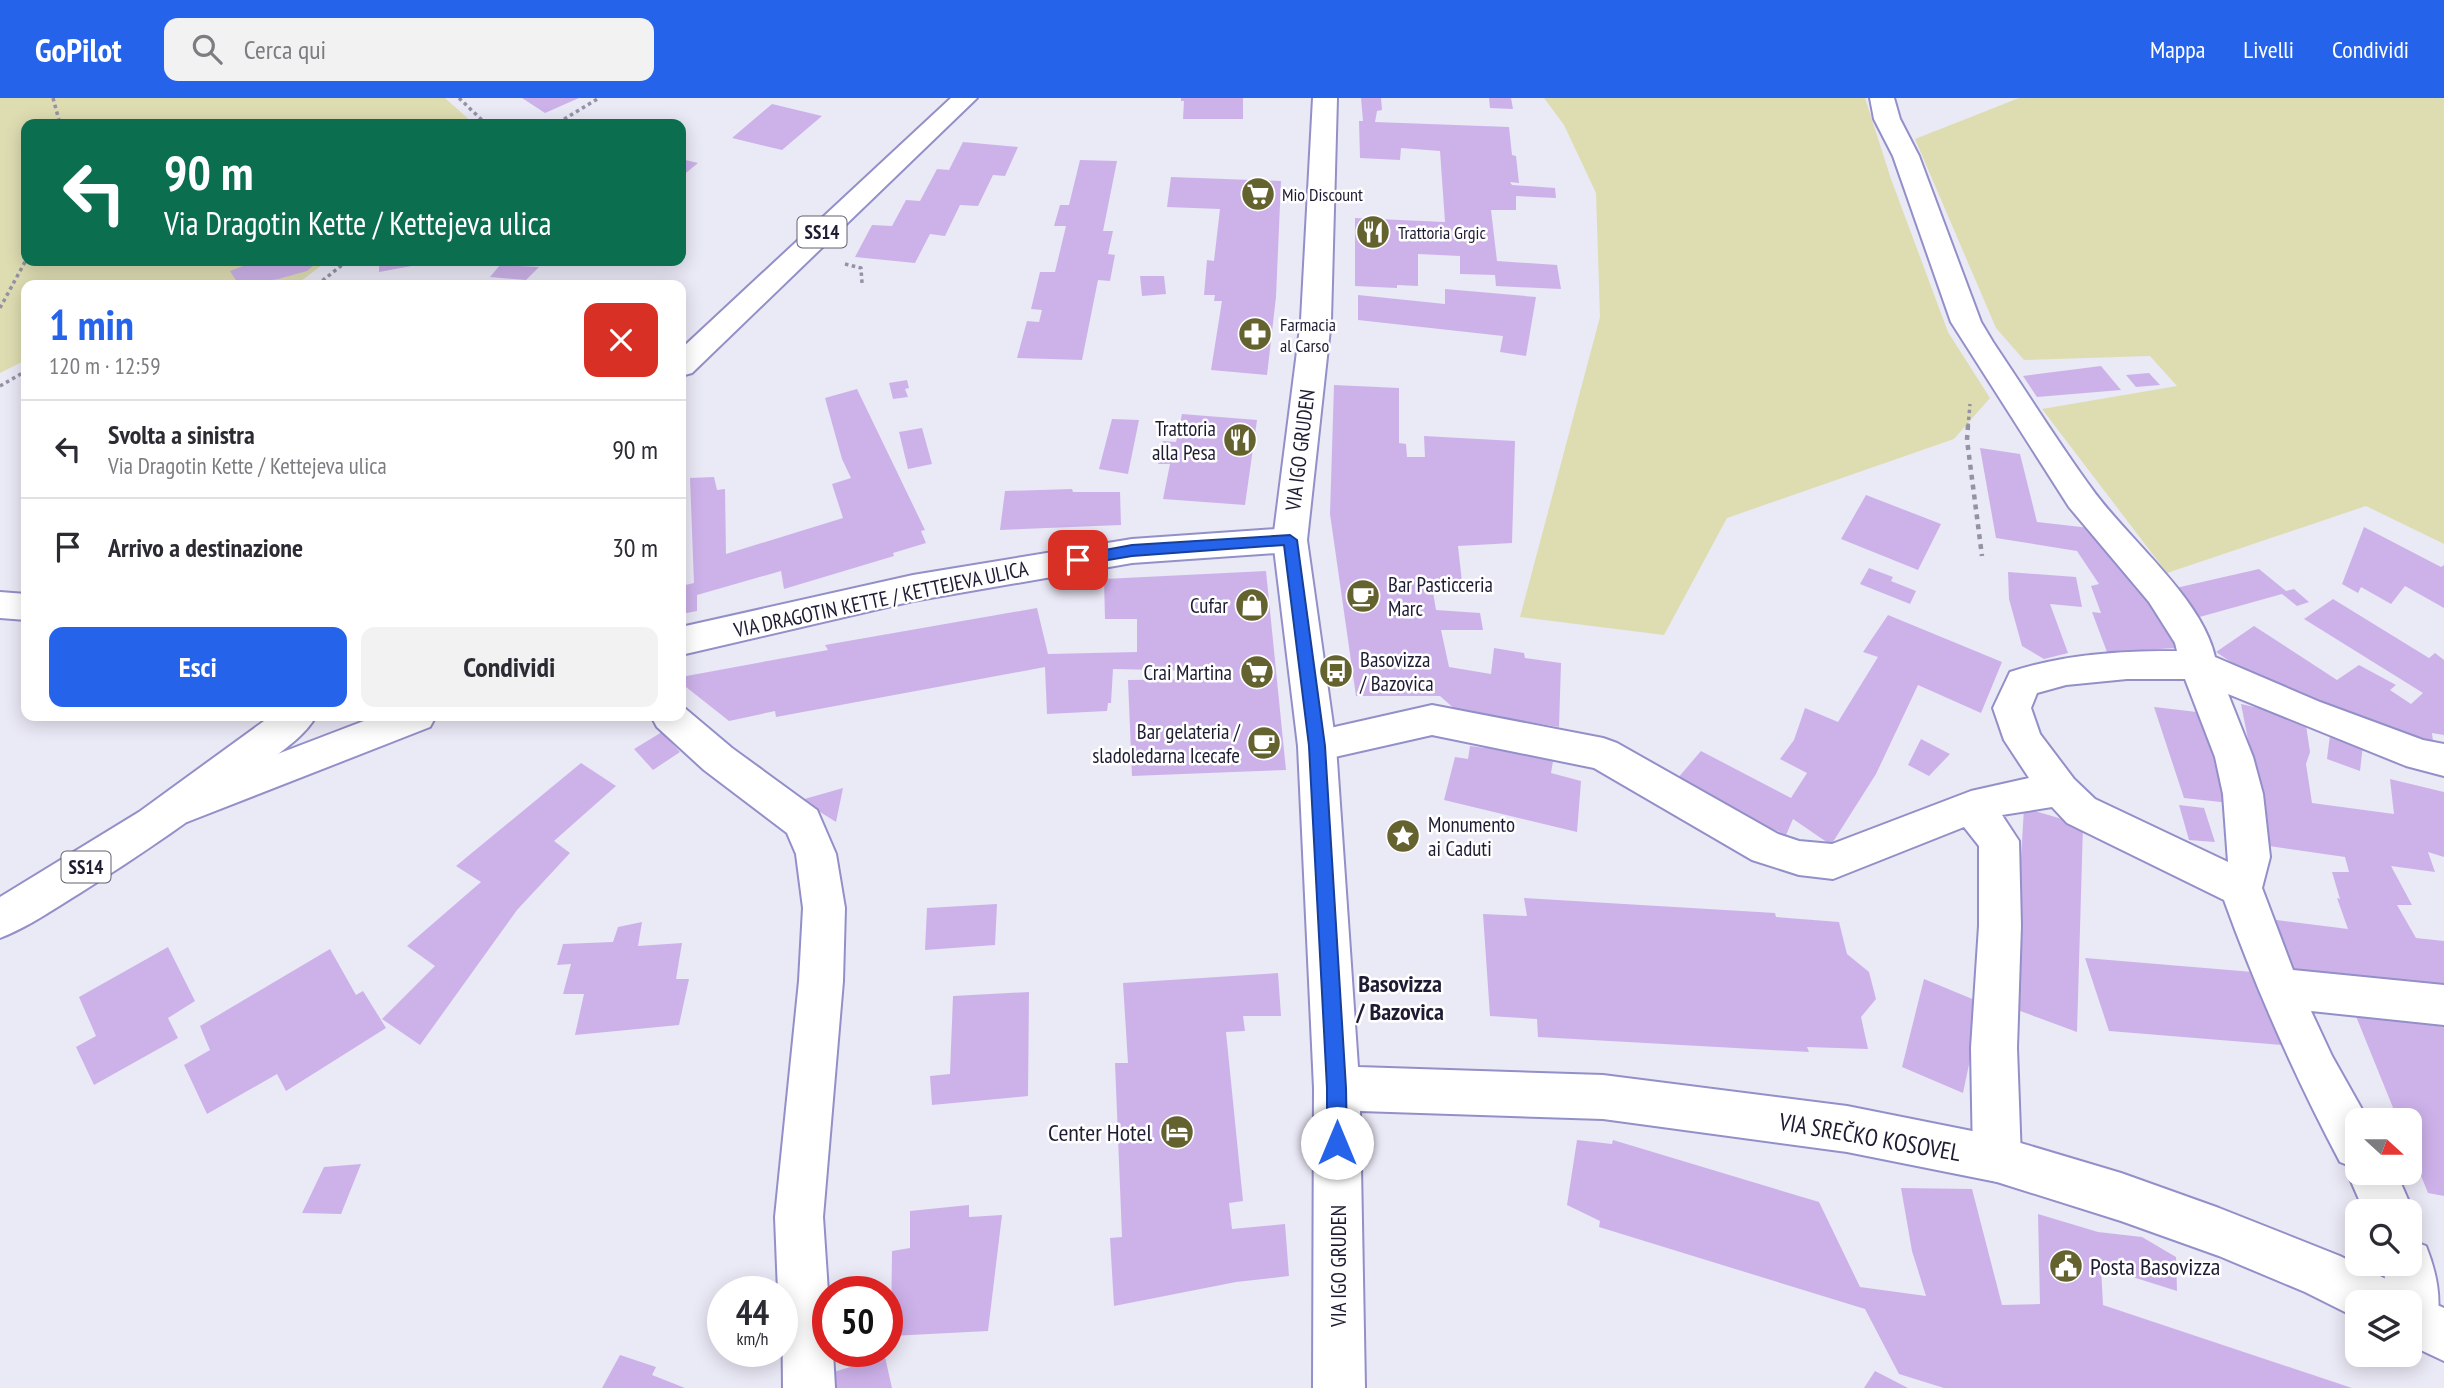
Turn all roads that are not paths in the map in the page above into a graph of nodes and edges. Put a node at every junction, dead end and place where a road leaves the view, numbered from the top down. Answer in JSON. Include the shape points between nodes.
{"nodes":[{"id":1,"x":965,"y":98,"type":"edge"},
{"id":2,"x":1325,"y":98,"type":"edge"},
{"id":3,"x":1882,"y":98,"type":"edge"},
{"id":4,"x":686,"y":361,"type":"edge"},
{"id":5,"x":1290,"y":540,"type":"junction"},
{"id":6,"x":0,"y":604,"type":"edge"},
{"id":7,"x":21,"y":606,"type":"edge"},
{"id":8,"x":686,"y":640,"type":"edge"},
{"id":9,"x":2198,"y":665,"type":"junction"},
{"id":10,"x":290,"y":721,"type":"edge"},
{"id":11,"x":403,"y":721,"type":"edge"},
{"id":12,"x":676,"y":721,"type":"edge"},
{"id":13,"x":1317,"y":746,"type":"junction"},
{"id":14,"x":2444,"y":760,"type":"edge"},
{"id":15,"x":2060,"y":790,"type":"junction"},
{"id":16,"x":1971,"y":807,"type":"junction"},
{"id":17,"x":169,"y":813,"type":"junction"},
{"id":18,"x":2241,"y":888,"type":"junction"},
{"id":19,"x":0,"y":919,"type":"edge"},
{"id":20,"x":2277,"y":988,"type":"junction"},
{"id":21,"x":2444,"y":1005,"type":"edge"},
{"id":22,"x":1337,"y":1088,"type":"junction"},
{"id":23,"x":2345,"y":1124,"type":"edge"},
{"id":24,"x":1997,"y":1159,"type":"junction"},
{"id":25,"x":2354,"y":1290,"type":"edge"},
{"id":26,"x":809,"y":1388,"type":"edge"},
{"id":27,"x":1339,"y":1388,"type":"edge"}],
"edges":[{"from":1,"to":4,"type":"street","number":"SS14"},
{"from":2,"to":5,"type":"street","name":"VIA IGO GRUDEN","via":[[1316,320]]},
{"from":3,"to":9,"type":"street","via":[[1966,322],[2081,499],[2161,593],[2193,640]]},
{"from":5,"to":8,"type":"street","name":"VIA DRAGOTIN KETTE / KETTEJEVA ULICA","via":[[1132,551],[913,588]]},
{"from":5,"to":13,"type":"street","name":"VIA IGO GRUDEN"},
{"from":6,"to":7,"type":"street"},
{"from":9,"to":14,"type":"street","via":[[2307,712]]},
{"from":9,"to":15,"type":"street","via":[[2078,669],[2023,682],[2012,708],[2022,740]]},
{"from":9,"to":18,"type":"street","via":[[2234,757],[2243,794],[2249,857]]},
{"from":10,"to":17,"type":"street","number":"SS14"},
{"from":11,"to":17,"type":"street"},
{"from":12,"to":26,"type":"street","via":[[803,822],[816,855],[824,908],[821,981],[799,1217]]},
{"from":13,"to":16,"type":"street","via":[[1432,720],[1603,754],[1766,848],[1833,862]]},
{"from":13,"to":22,"type":"street","name":"VIA IGO GRUDEN"},
{"from":15,"to":16,"type":"street"},
{"from":15,"to":18,"type":"street","via":[[2081,811]]},
{"from":16,"to":24,"type":"street","via":[[1999,841],[1994,1048]]},
{"from":17,"to":19,"type":"street","number":"SS14"},
{"from":18,"to":20,"type":"street"},
{"from":20,"to":21,"type":"street"},
{"from":20,"to":23,"type":"street"},
{"from":22,"to":24,"type":"street","name":"VIA SREČKO KOSOVEL","via":[[1603,1097],[1847,1129]]},
{"from":22,"to":27,"type":"street","name":"VIA IGO GRUDEN"},
{"from":24,"to":25,"type":"street","name":"VIA SREČKO KOSOVEL","via":[[2219,1232]]}]}
